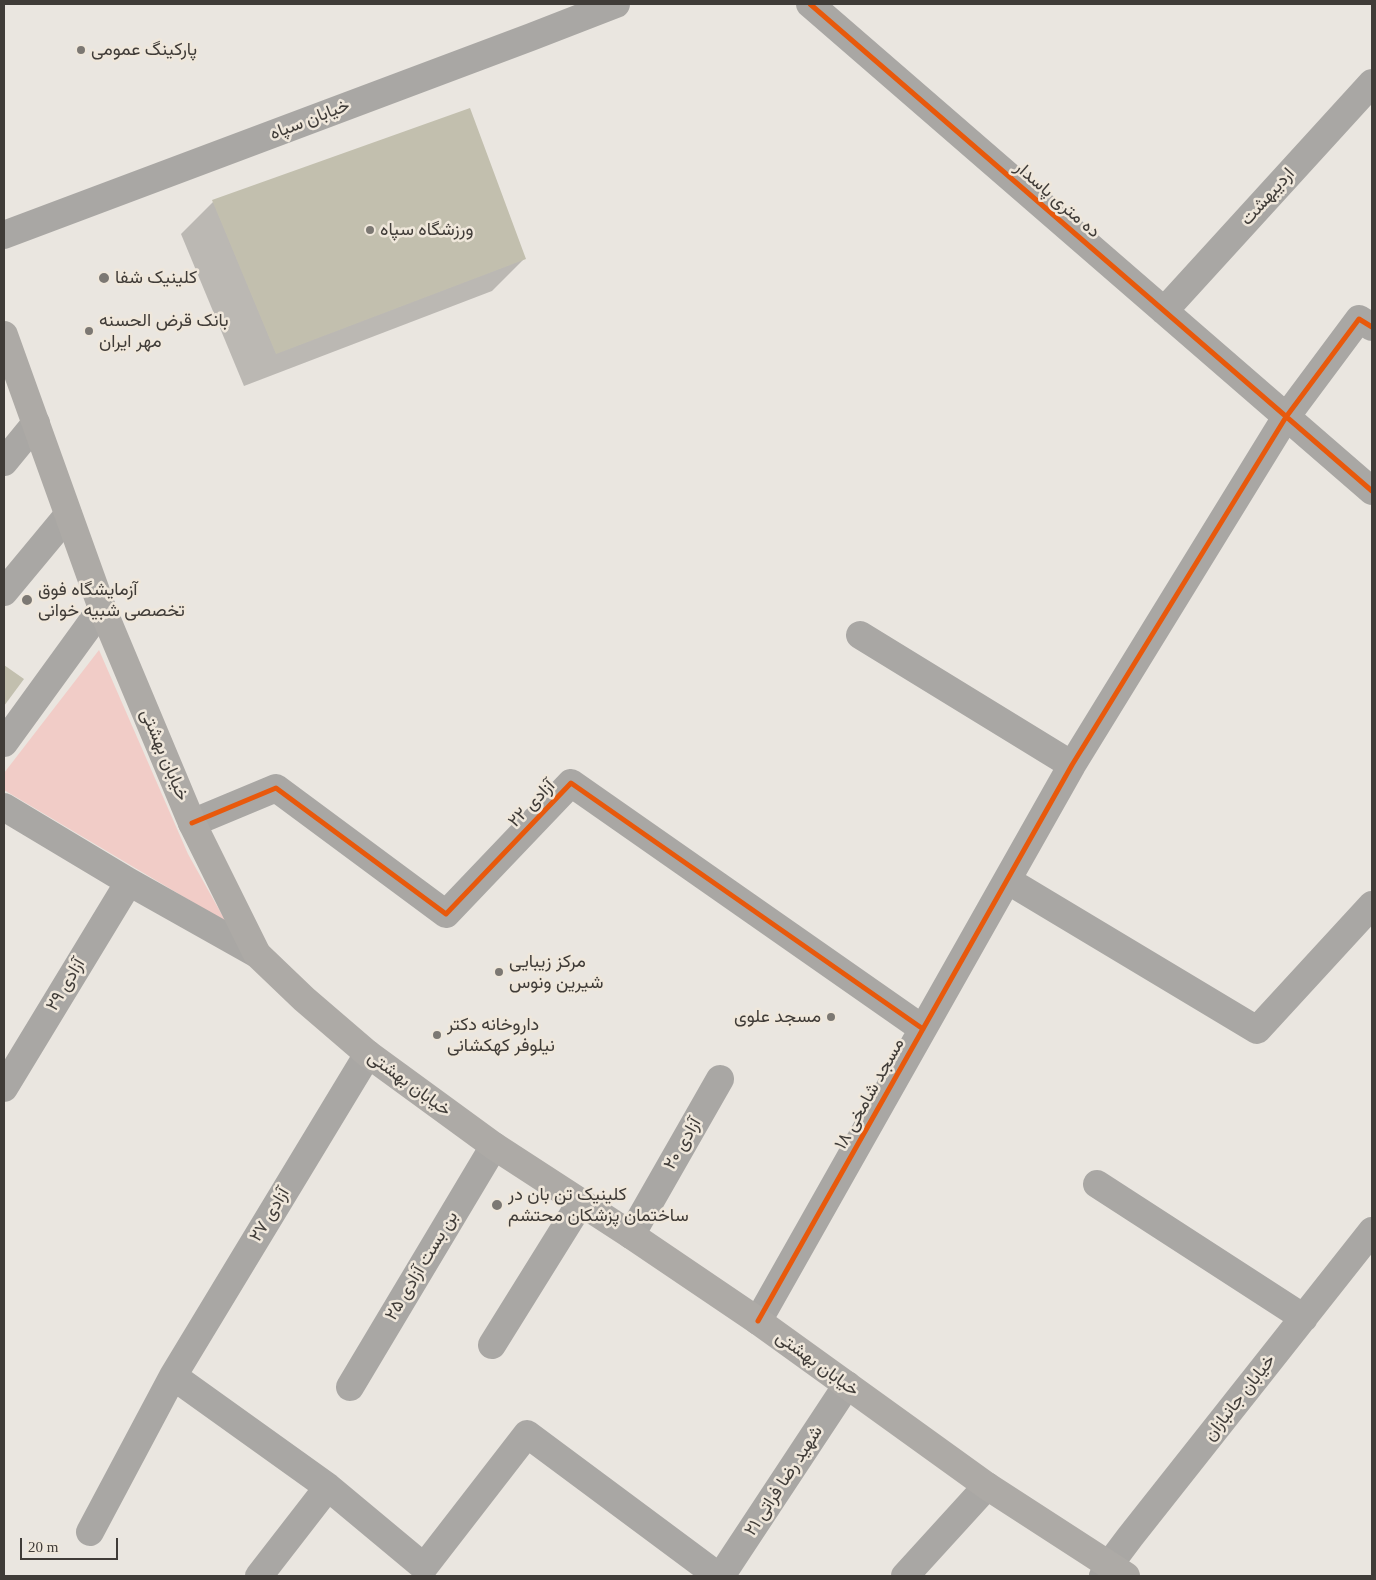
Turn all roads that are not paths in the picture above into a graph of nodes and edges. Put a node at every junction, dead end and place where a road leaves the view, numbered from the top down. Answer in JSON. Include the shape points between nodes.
{"nodes":[{"id":1,"x":616,"y":4,"type":"edge"},
{"id":2,"x":810,"y":4,"type":"edge"},
{"id":3,"x":1372,"y":83,"type":"edge"},
{"id":4,"x":4,"y":235,"type":"edge"},
{"id":5,"x":1164,"y":311,"type":"junction"},
{"id":6,"x":1372,"y":327,"type":"edge"},
{"id":7,"x":4,"y":335,"type":"edge"},
{"id":8,"x":1286,"y":417,"type":"junction"},
{"id":9,"x":36,"y":423,"type":"junction"},
{"id":10,"x":4,"y":462,"type":"edge"},
{"id":11,"x":1372,"y":491,"type":"edge"},
{"id":12,"x":68,"y":515,"type":"junction"},
{"id":13,"x":4,"y":592,"type":"edge"},
{"id":14,"x":102,"y":608,"type":"junction"},
{"id":15,"x":860,"y":635,"type":"dead end"},
{"id":16,"x":4,"y":743,"type":"edge"},
{"id":17,"x":1072,"y":765,"type":"junction"},
{"id":18,"x":4,"y":807,"type":"edge"},
{"id":19,"x":192,"y":823,"type":"junction"},
{"id":20,"x":1007,"y":880,"type":"junction"},
{"id":21,"x":129,"y":882,"type":"junction"},
{"id":22,"x":1372,"y":906,"type":"edge"},
{"id":23,"x":257,"y":954,"type":"junction"},
{"id":24,"x":923,"y":1030,"type":"junction"},
{"id":25,"x":368,"y":1054,"type":"junction"},
{"id":26,"x":720,"y":1079,"type":"dead end"},
{"id":27,"x":4,"y":1088,"type":"edge"},
{"id":28,"x":494,"y":1146,"type":"junction"},
{"id":29,"x":1098,"y":1184,"type":"dead end"},
{"id":30,"x":580,"y":1202,"type":"junction"},
{"id":31,"x":1372,"y":1231,"type":"edge"},
{"id":32,"x":631,"y":1235,"type":"junction"},
{"id":33,"x":1304,"y":1318,"type":"junction"},
{"id":34,"x":758,"y":1321,"type":"junction"},
{"id":35,"x":492,"y":1345,"type":"dead end"},
{"id":36,"x":173,"y":1376,"type":"junction"},
{"id":37,"x":847,"y":1385,"type":"junction"},
{"id":38,"x":350,"y":1387,"type":"dead end"},
{"id":39,"x":328,"y":1486,"type":"junction"},
{"id":40,"x":987,"y":1486,"type":"junction"},
{"id":41,"x":90,"y":1532,"type":"dead end"},
{"id":42,"x":1113,"y":1573,"type":"edge"},
{"id":43,"x":259,"y":1576,"type":"edge"},
{"id":44,"x":720,"y":1576,"type":"edge"},
{"id":45,"x":905,"y":1576,"type":"edge"}],
"edges":[{"from":1,"to":4,"type":"street","name":"خیابان سپاه"},
{"from":2,"to":5,"type":"street","name":"ده متری پاسدار"},
{"from":3,"to":5,"type":"street","name":"اردیبهشت"},
{"from":5,"to":8,"type":"street","name":"ده متری پاسدار"},
{"from":6,"to":8,"type":"street","name":"مسجد شامخی ۱۸","via":[[1360,319]]},
{"from":7,"to":9,"type":"main road","name":"خیابان بهشتی"},
{"from":8,"to":11,"type":"street","name":"ده متری پاسدار"},
{"from":8,"to":17,"type":"street","name":"مسجد شامخی ۱۸"},
{"from":9,"to":10,"type":"street"},
{"from":9,"to":12,"type":"main road","name":"خیابان بهشتی"},
{"from":12,"to":13,"type":"street"},
{"from":12,"to":14,"type":"main road","name":"خیابان بهشتی"},
{"from":14,"to":16,"type":"street"},
{"from":14,"to":19,"type":"main road","name":"خیابان بهشتی"},
{"from":15,"to":17,"type":"street"},
{"from":17,"to":20,"type":"street","name":"مسجد شامخی ۱۸"},
{"from":18,"to":21,"type":"street"},
{"from":19,"to":23,"type":"main road","name":"خیابان بهشتی"},
{"from":19,"to":24,"type":"street","name":"آزادی ۲۲","via":[[276,788],[446,914],[571,783]]},
{"from":20,"to":22,"type":"street","via":[[1257,1030]]},
{"from":20,"to":24,"type":"street","name":"مسجد شامخی ۱۸"},
{"from":21,"to":23,"type":"street"},
{"from":21,"to":27,"type":"street","name":"آزادی ۲۹"},
{"from":23,"to":25,"type":"main road","name":"خیابان بهشتی"},
{"from":24,"to":34,"type":"street","name":"مسجد شامخی ۱۸"},
{"from":25,"to":28,"type":"main road","name":"خیابان بهشتی"},
{"from":25,"to":36,"type":"street","name":"آزادی ۲۷"},
{"from":26,"to":32,"type":"street","name":"آزادی ۲۰"},
{"from":28,"to":30,"type":"main road","name":"خیابان بهشتی"},
{"from":28,"to":38,"type":"street","name":"بن بست آزادی ۲۵"},
{"from":29,"to":33,"type":"street"},
{"from":30,"to":32,"type":"main road","name":"خیابان بهشتی"},
{"from":30,"to":35,"type":"street"},
{"from":31,"to":33,"type":"street","name":"خیابان جانبازان"},
{"from":32,"to":34,"type":"main road","name":"خیابان بهشتی"},
{"from":33,"to":42,"type":"street","name":"خیابان جانبازان"},
{"from":34,"to":37,"type":"main road","name":"خیابان بهشتی"},
{"from":36,"to":39,"type":"street"},
{"from":36,"to":41,"type":"street","name":"آزادی ۲۷"},
{"from":37,"to":40,"type":"main road","name":"خیابان بهشتی"},
{"from":37,"to":44,"type":"street","name":"شهید رضا فراتی ۲۱"},
{"from":39,"to":43,"type":"street"},
{"from":39,"to":44,"type":"street","via":[[424,1566],[527,1434]]},
{"from":40,"to":42,"type":"main road","name":"خیابان بهشتی"},
{"from":40,"to":45,"type":"street"}]}
